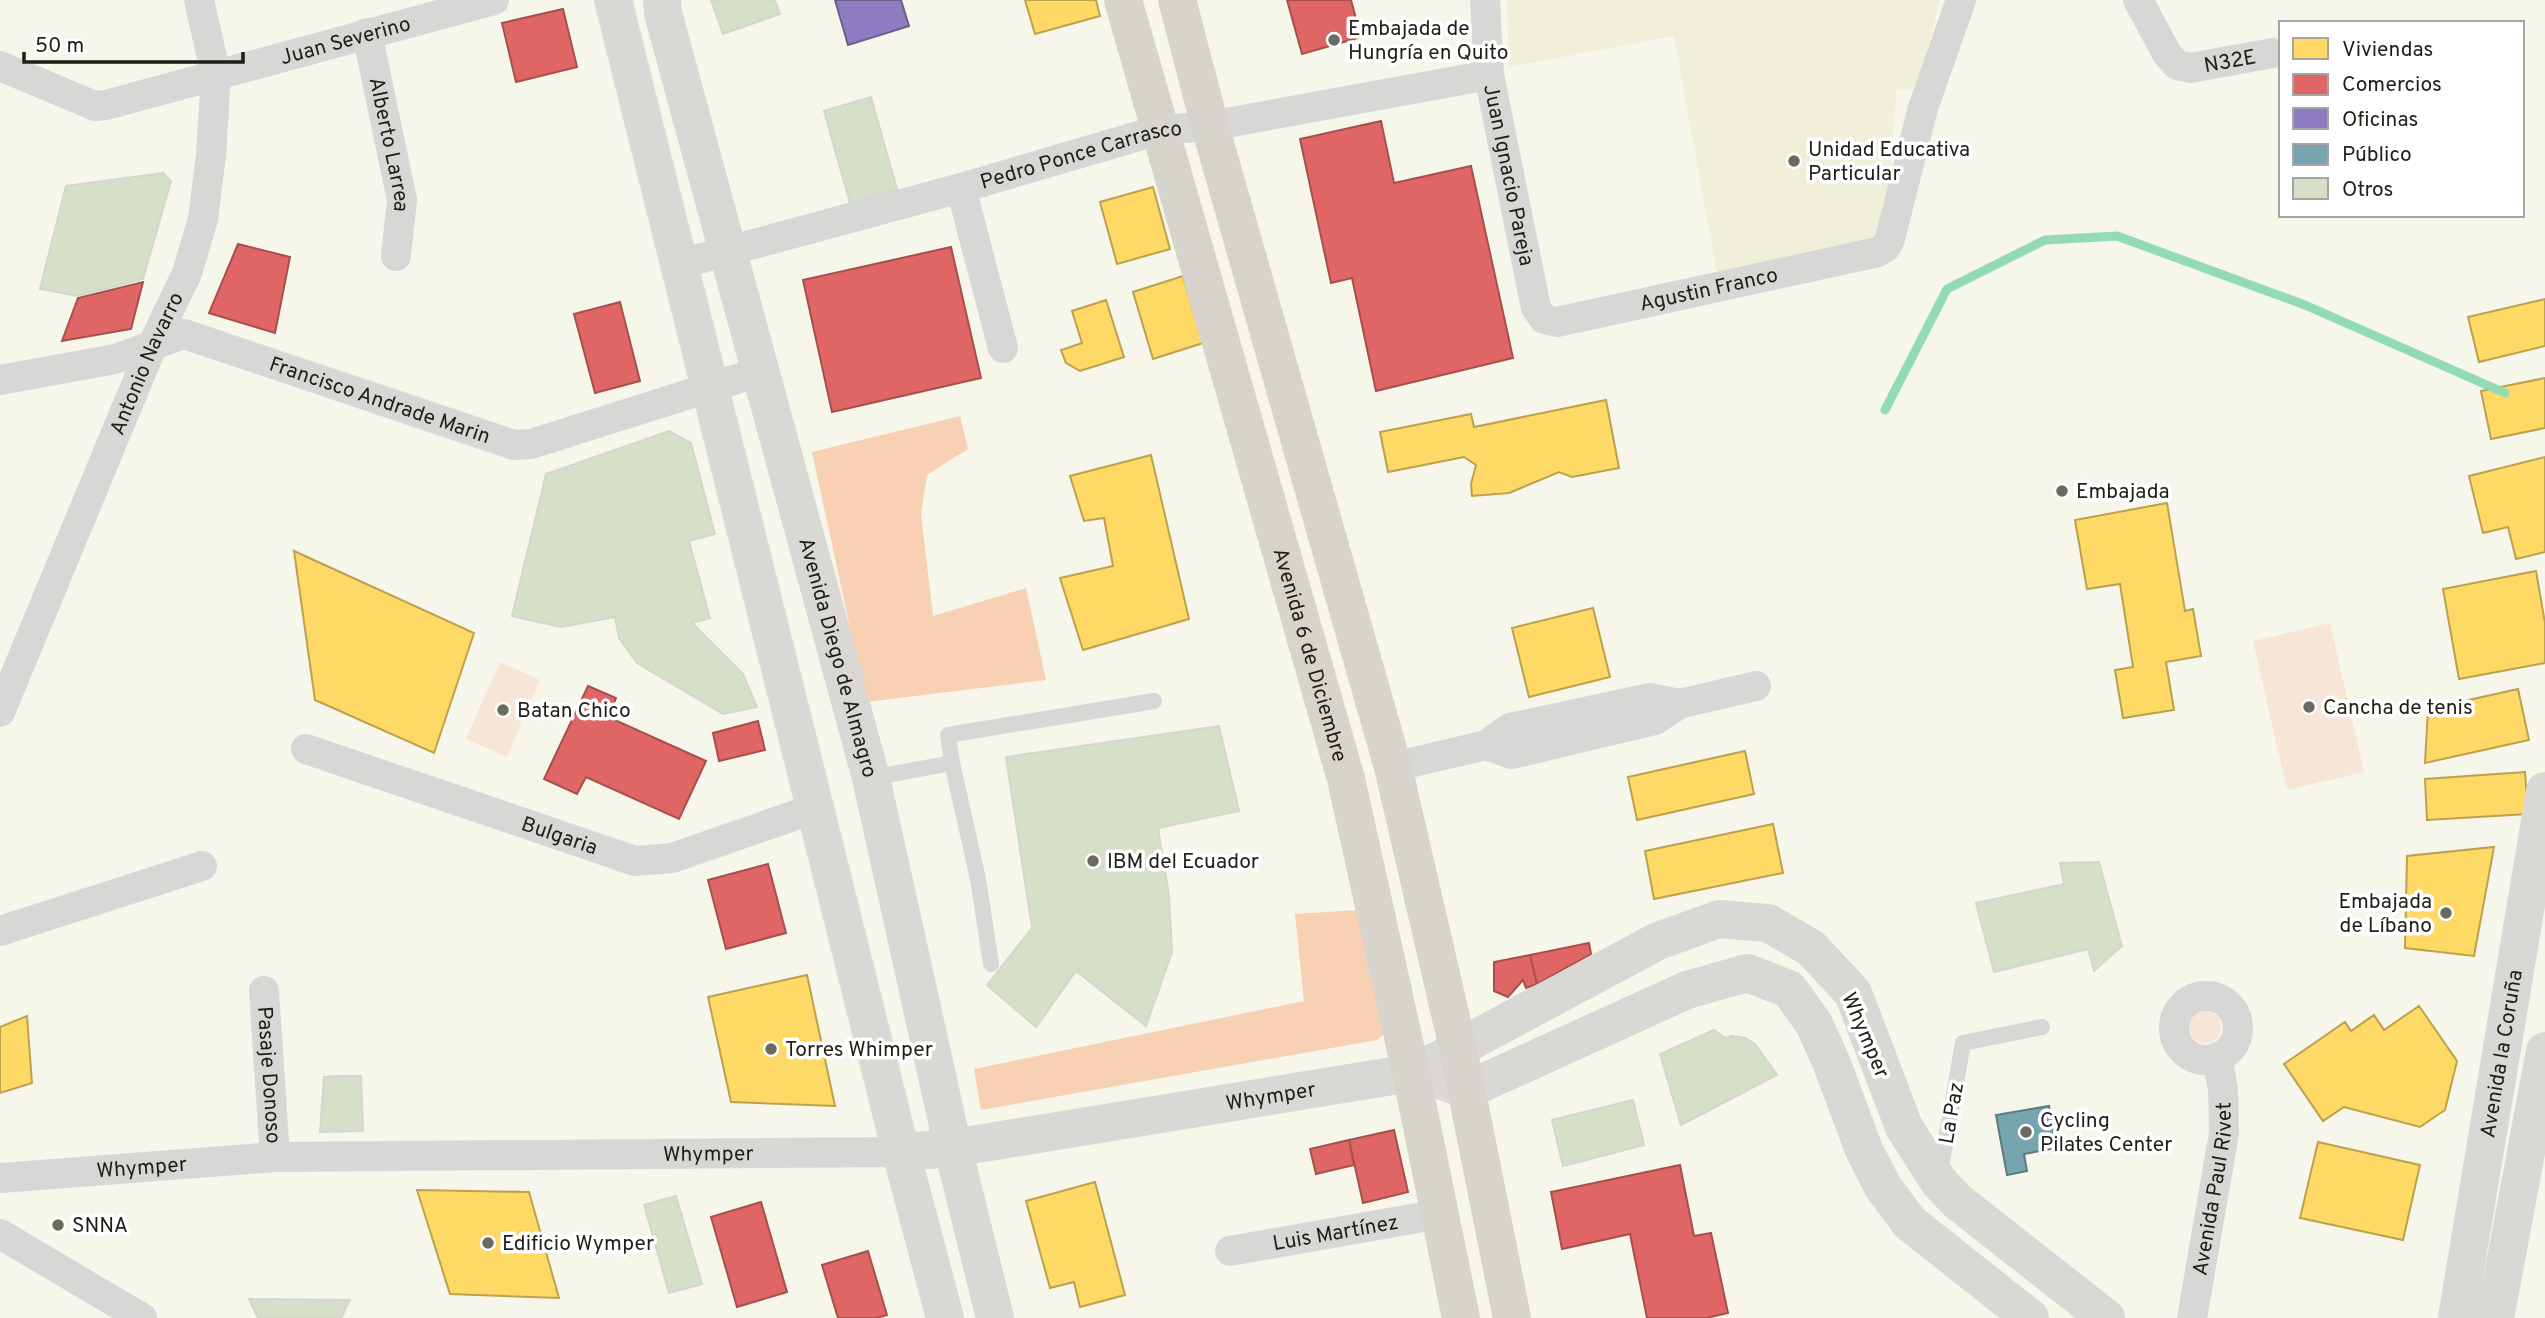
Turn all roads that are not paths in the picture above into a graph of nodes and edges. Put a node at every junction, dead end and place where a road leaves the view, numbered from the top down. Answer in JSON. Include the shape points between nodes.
{"nodes":[{"id":1,"x":199,"y":0,"type":"edge"},
{"id":2,"x":494,"y":0,"type":"edge"},
{"id":3,"x":613,"y":0,"type":"edge"},
{"id":4,"x":663,"y":0,"type":"edge"},
{"id":5,"x":1124,"y":0,"type":"edge"},
{"id":6,"x":1177,"y":0,"type":"edge"},
{"id":7,"x":1485,"y":0,"type":"edge"},
{"id":8,"x":1961,"y":0,"type":"edge"},
{"id":9,"x":2138,"y":0,"type":"edge"},
{"id":10,"x":368,"y":33,"type":"junction"},
{"id":11,"x":2273,"y":53,"type":"dead end"},
{"id":12,"x":0,"y":66,"type":"edge"},
{"id":13,"x":216,"y":75,"type":"junction"},
{"id":14,"x":1489,"y":75,"type":"junction"},
{"id":15,"x":1189,"y":128,"type":"junction"},
{"id":16,"x":961,"y":188,"type":"junction"},
{"id":17,"x":727,"y":251,"type":"junction"},
{"id":18,"x":396,"y":256,"type":"dead end"},
{"id":19,"x":680,"y":264,"type":"junction"},
{"id":20,"x":1536,"y":308,"type":"joint"},
{"id":21,"x":153,"y":344,"type":"junction"},
{"id":22,"x":1003,"y":348,"type":"dead end"},
{"id":23,"x":760,"y":372,"type":"junction"},
{"id":24,"x":0,"y":380,"type":"edge"},
{"id":25,"x":709,"y":388,"type":"junction"},
{"id":26,"x":1756,"y":686,"type":"dead end"},
{"id":27,"x":1154,"y":701,"type":"dead end"},
{"id":28,"x":0,"y":712,"type":"edge"},
{"id":29,"x":306,"y":748,"type":"dead end"},
{"id":30,"x":952,"y":763,"type":"junction"},
{"id":31,"x":1393,"y":767,"type":"junction"},
{"id":32,"x":871,"y":778,"type":"junction"},
{"id":33,"x":2545,"y":790,"type":"edge"},
{"id":34,"x":816,"y":808,"type":"junction"},
{"id":35,"x":202,"y":866,"type":"dead end"},
{"id":36,"x":0,"y":931,"type":"edge"},
{"id":37,"x":991,"y":964,"type":"dead end"},
{"id":38,"x":264,"y":991,"type":"dead end"},
{"id":39,"x":2042,"y":1027,"type":"dead end"},
{"id":40,"x":2545,"y":1051,"type":"edge"},
{"id":41,"x":2217,"y":1057,"type":"dead end"},
{"id":42,"x":1444,"y":1070,"type":"junction"},
{"id":43,"x":953,"y":1148,"type":"junction"},
{"id":44,"x":901,"y":1152,"type":"junction"},
{"id":45,"x":275,"y":1157,"type":"junction"},
{"id":46,"x":0,"y":1178,"type":"edge"},
{"id":47,"x":1939,"y":1182,"type":"junction"},
{"id":48,"x":1440,"y":1214,"type":"junction"},
{"id":49,"x":0,"y":1234,"type":"edge"},
{"id":50,"x":1230,"y":1251,"type":"dead end"},
{"id":51,"x":142,"y":1318,"type":"edge"},
{"id":52,"x":945,"y":1318,"type":"edge"},
{"id":53,"x":995,"y":1318,"type":"edge"},
{"id":54,"x":1461,"y":1318,"type":"edge"},
{"id":55,"x":1512,"y":1318,"type":"edge"},
{"id":56,"x":2030,"y":1318,"type":"edge"},
{"id":57,"x":2106,"y":1318,"type":"edge"},
{"id":58,"x":2192,"y":1318,"type":"edge"},
{"id":59,"x":2456,"y":1318,"type":"edge"},
{"id":60,"x":2495,"y":1318,"type":"edge"}],
"edges":[{"from":1,"to":13,"type":"street","name":"Antonio Navarro"},
{"from":2,"to":10,"type":"street","name":"Juan Severino"},
{"from":3,"to":19,"type":"street"},
{"from":4,"to":17,"type":"street","name":"Avenida Diego de Almagro"},
{"from":5,"to":15,"type":"main road","name":"Avenida 6 de Diciembre"},
{"from":6,"to":15,"type":"main road","name":"Avenida 6 de Diciembre"},
{"from":7,"to":14,"type":"street","name":"Juan Ignacio Pareja"},
{"from":8,"to":20,"type":"street","name":"Agustin Franco","via":[[1923,108],[1886,247],[1557,322],[1544,319]]},
{"from":9,"to":11,"type":"street","name":"N32E","via":[[2177,65],[2190,68]]},
{"from":10,"to":13,"type":"street","name":"Juan Severino"},
{"from":10,"to":18,"type":"street","name":"Alberto Larrea","via":[[402,200]]},
{"from":12,"to":13,"type":"street","name":"Juan Severino","via":[[95,106]]},
{"from":13,"to":21,"type":"street","name":"Antonio Navarro","via":[[203,219],[187,274]]},
{"from":14,"to":15,"type":"street","name":"Pedro Ponce Carrasco"},
{"from":14,"to":20,"type":"street","name":"Juan Ignacio Pareja"},
{"from":15,"to":16,"type":"street","name":"Pedro Ponce Carrasco"},
{"from":15,"to":31,"type":"main road","name":"Avenida 6 de Diciembre"},
{"from":15,"to":42,"type":"main road","name":"Avenida 6 de Diciembre","via":[[1346,779]]},
{"from":16,"to":17,"type":"street","name":"Pedro Ponce Carrasco"},
{"from":16,"to":22,"type":"street"},
{"from":17,"to":19,"type":"street","name":"Pedro Ponce Carrasco"},
{"from":17,"to":23,"type":"street","name":"Avenida Diego de Almagro"},
{"from":19,"to":25,"type":"street"},
{"from":21,"to":24,"type":"street","name":"Francisco Andrade Marin","via":[[115,359]]},
{"from":21,"to":25,"type":"street","name":"Francisco Andrade Marin","via":[[184,334],[514,445],[531,444]]},
{"from":21,"to":28,"type":"street","name":"Antonio Navarro"},
{"from":23,"to":25,"type":"street","name":"Francisco Andrade Marin"},
{"from":23,"to":32,"type":"street","name":"Avenida Diego de Almagro"},
{"from":25,"to":34,"type":"street"},
{"from":26,"to":31,"type":"street","via":[[1679,704],[1650,698],[1510,728],[1486,745]]},
{"from":27,"to":30,"type":"lane","via":[[948,734]]},
{"from":29,"to":34,"type":"street","name":"Bulgaria","via":[[635,861],[672,858]]},
{"from":30,"to":32,"type":"lane"},
{"from":30,"to":37,"type":"lane"},
{"from":31,"to":42,"type":"main road","name":"Avenida 6 de Diciembre"},
{"from":32,"to":43,"type":"street","name":"Avenida Diego de Almagro"},
{"from":33,"to":59,"type":"street","name":"Avenida la Coruña"},
{"from":34,"to":44,"type":"street"},
{"from":35,"to":36,"type":"street"},
{"from":38,"to":45,"type":"street","name":"Pasaje Donoso"},
{"from":39,"to":47,"type":"lane","name":"La Paz","via":[[1963,1043]]},
{"from":40,"to":60,"type":"street","name":"Avenida la Coruña"},
{"from":41,"to":58,"type":"street","name":"Avenida Paul Rivet","via":[[2224,1090],[2224,1133]]},
{"from":42,"to":43,"type":"street","name":"Whymper"},
{"from":42,"to":47,"type":"street","name":"Whymper","via":[[1658,941],[1719,919],[1768,923],[1811,948],[1853,993],[1904,1127]]},
{"from":42,"to":48,"type":"main road","name":"Avenida 6 de Diciembre"},
{"from":42,"to":55,"type":"main road","name":"Avenida 6 de Diciembre"},
{"from":42,"to":56,"type":"street","name":"Whymper","via":[[1747,973],[1789,989],[1814,1024],[1883,1187],[1910,1223]]},
{"from":43,"to":44,"type":"street","name":"Whymper"},
{"from":43,"to":53,"type":"street","name":"Avenida Diego de Almagro"},
{"from":44,"to":45,"type":"street","name":"Whymper"},
{"from":44,"to":52,"type":"street"},
{"from":45,"to":46,"type":"street","name":"Whymper"},
{"from":47,"to":57,"type":"street","name":"Whymper"},
{"from":48,"to":50,"type":"street","name":"Luis Martínez"},
{"from":48,"to":54,"type":"main road","name":"Avenida 6 de Diciembre"},
{"from":49,"to":51,"type":"street"}]}
